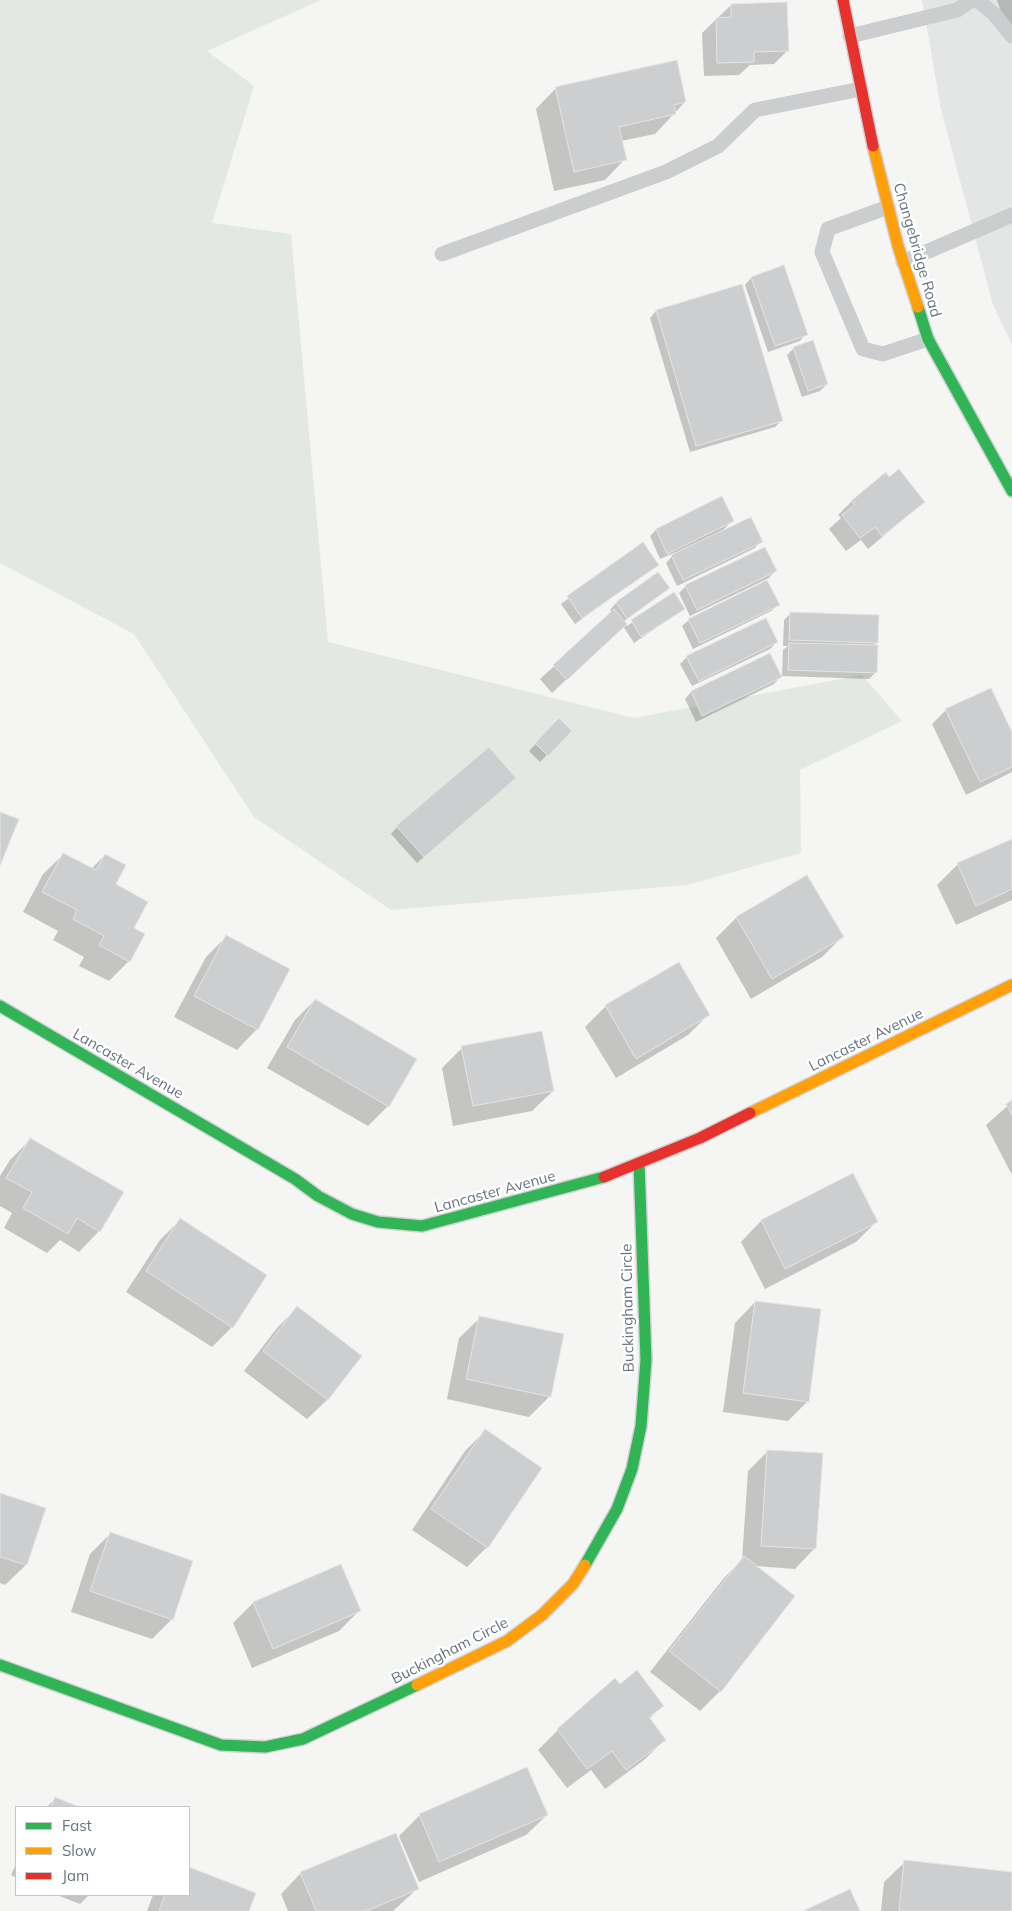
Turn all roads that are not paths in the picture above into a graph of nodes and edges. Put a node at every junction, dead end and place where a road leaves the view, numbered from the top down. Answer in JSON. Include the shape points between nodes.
{"nodes":[{"id":1,"x":843,"y":0,"type":"edge"},
{"id":2,"x":972,"y":0,"type":"edge"},
{"id":3,"x":977,"y":0,"type":"edge"},
{"id":4,"x":850,"y":36,"type":"junction"},
{"id":5,"x":1012,"y":36,"type":"edge"},
{"id":6,"x":861,"y":90,"type":"junction"},
{"id":7,"x":888,"y":207,"type":"junction"},
{"id":8,"x":1012,"y":215,"type":"edge"},
{"id":9,"x":442,"y":254,"type":"dead end"},
{"id":10,"x":903,"y":262,"type":"junction"},
{"id":11,"x":928,"y":339,"type":"junction"},
{"id":12,"x":972,"y":419,"type":"junction"},
{"id":13,"x":999,"y":439,"type":"dead end"},
{"id":14,"x":1012,"y":491,"type":"edge"},
{"id":15,"x":1012,"y":985,"type":"edge"},
{"id":16,"x":0,"y":1006,"type":"edge"},
{"id":17,"x":639,"y":1162,"type":"junction"},
{"id":18,"x":0,"y":1665,"type":"edge"}],
"edges":[{"from":1,"to":4,"type":"street","name":"Changebridge Road"},
{"from":2,"to":4,"type":"lane","via":[[957,10]]},
{"from":3,"to":5,"type":"lane"},
{"from":4,"to":6,"type":"street","name":"Changebridge Road"},
{"from":6,"to":7,"type":"street","name":"Changebridge Road"},
{"from":6,"to":9,"type":"lane","via":[[755,110],[718,146],[666,172]]},
{"from":7,"to":10,"type":"street","name":"Changebridge Road"},
{"from":7,"to":11,"type":"lane","via":[[828,229],[822,252],[863,349],[882,354]]},
{"from":8,"to":10,"type":"lane"},
{"from":10,"to":11,"type":"street","name":"Changebridge Road"},
{"from":11,"to":12,"type":"street","name":"Changebridge Road"},
{"from":12,"to":13,"type":"street"},
{"from":12,"to":14,"type":"street","name":"Changebridge Road"},
{"from":15,"to":17,"type":"street","name":"Lancaster Avenue","via":[[700,1138]]},
{"from":16,"to":17,"type":"street","name":"Lancaster Avenue","via":[[318,1196],[352,1214],[378,1222],[431,1224],[590,1182]]},
{"from":17,"to":18,"type":"street","name":"Buckingham Circle","via":[[646,1360],[636,1451],[617,1509],[598,1548],[573,1584],[542,1615],[507,1641],[346,1720],[303,1739],[265,1747],[236,1747],[200,1739]]}]}
